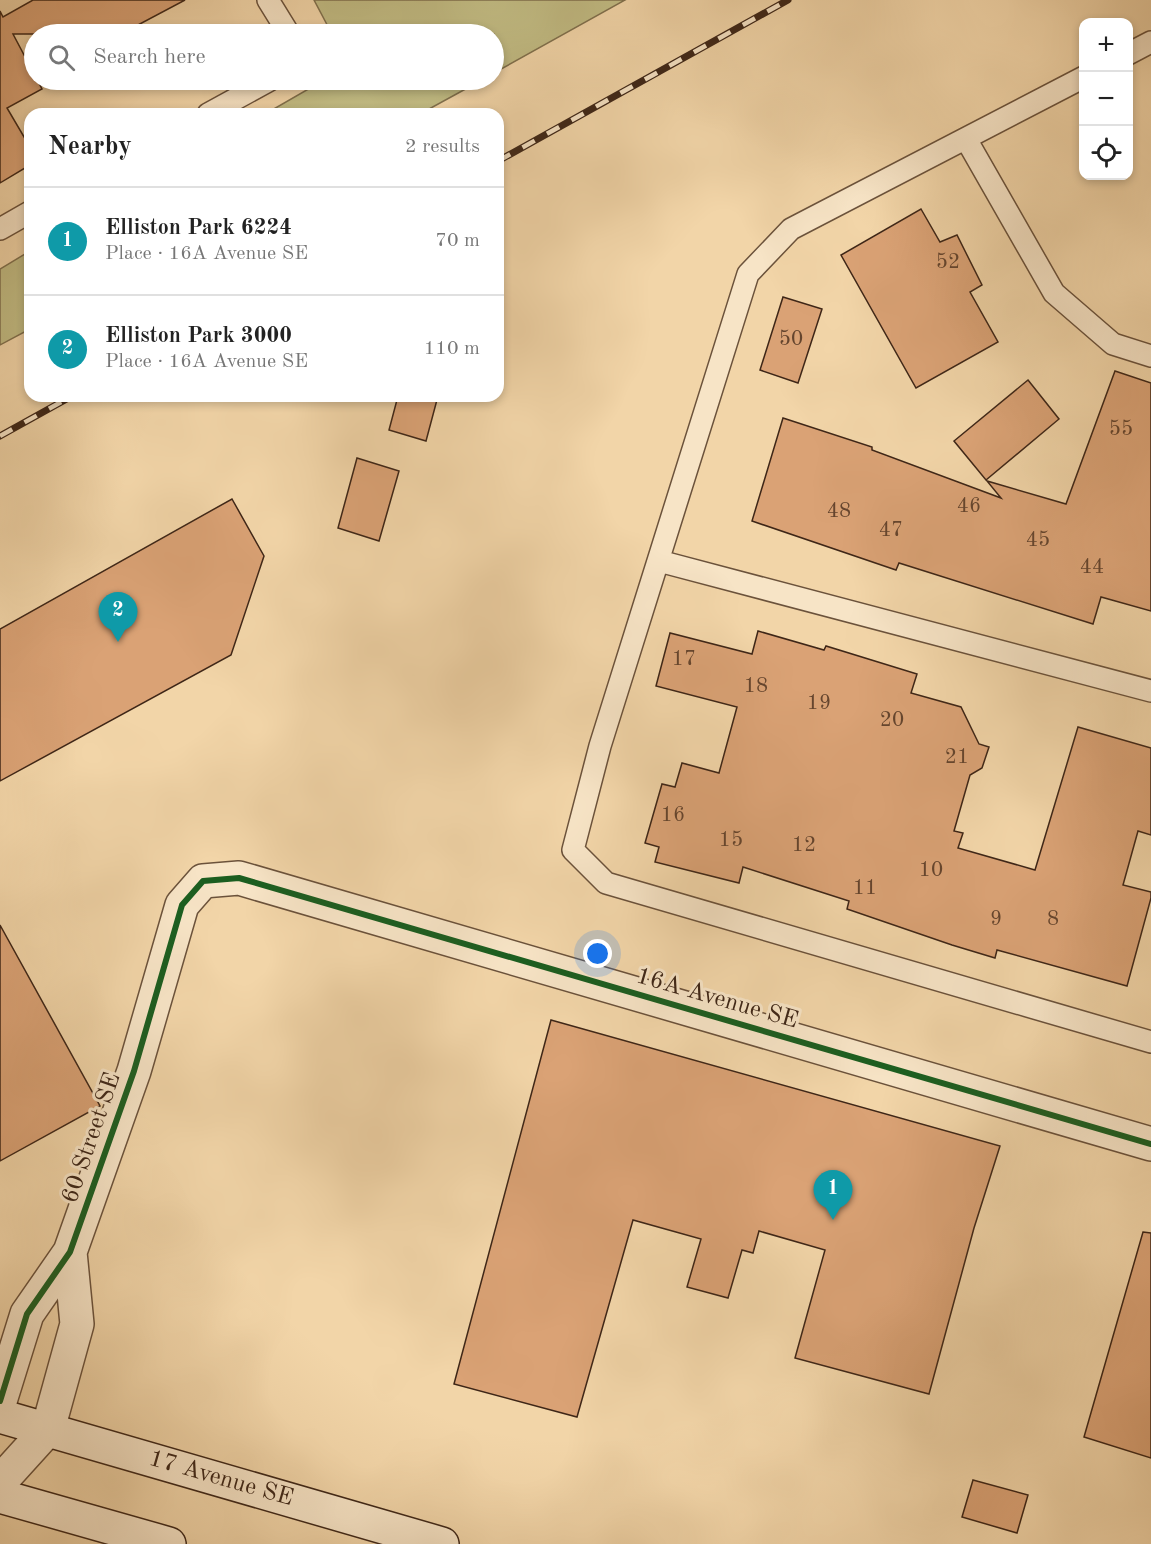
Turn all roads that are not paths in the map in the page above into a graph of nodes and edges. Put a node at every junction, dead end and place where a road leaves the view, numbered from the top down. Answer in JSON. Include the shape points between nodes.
{"nodes":[{"id":1,"x":268,"y":0,"type":"edge"},
{"id":2,"x":283,"y":24,"type":"edge"},
{"id":3,"x":1151,"y":42,"type":"edge"},
{"id":4,"x":1133,"y":51,"type":"edge"},
{"id":5,"x":1079,"y":80,"type":"edge"},
{"id":6,"x":252,"y":90,"type":"edge"},
{"id":7,"x":219,"y":108,"type":"edge"},
{"id":8,"x":966,"y":139,"type":"junction"},
{"id":9,"x":24,"y":215,"type":"edge"},
{"id":10,"x":0,"y":229,"type":"edge"},
{"id":11,"x":1151,"y":356,"type":"edge"},
{"id":12,"x":659,"y":561,"type":"junction"},
{"id":13,"x":1151,"y":691,"type":"edge"},
{"id":14,"x":203,"y":881,"type":"joint"},
{"id":15,"x":1151,"y":1042,"type":"edge"},
{"id":16,"x":1151,"y":1144,"type":"edge"},
{"id":17,"x":70,"y":1252,"type":"junction"},
{"id":18,"x":0,"y":1401,"type":"edge"},
{"id":19,"x":0,"y":1416,"type":"edge"},
{"id":20,"x":48,"y":1429,"type":"junction"},
{"id":21,"x":0,"y":1482,"type":"edge"},
{"id":22,"x":0,"y":1496,"type":"edge"},
{"id":23,"x":169,"y":1544,"type":"edge"},
{"id":24,"x":442,"y":1544,"type":"edge"}],
"edges":[{"from":1,"to":2,"type":"lane"},
{"from":3,"to":4,"type":"lane"},
{"from":5,"to":8,"type":"lane"},
{"from":6,"to":7,"type":"lane"},
{"from":8,"to":11,"type":"lane","via":[[1054,293],[1113,344]]},
{"from":8,"to":12,"type":"lane","via":[[791,229],[748,274]]},
{"from":9,"to":10,"type":"lane"},
{"from":12,"to":13,"type":"lane"},
{"from":12,"to":15,"type":"lane","via":[[600,746],[573,850],[606,883]]},
{"from":14,"to":16,"type":"street","name":"16A Avenue SE","via":[[239,878]]},
{"from":14,"to":17,"type":"street","name":"60 Street SE","via":[[182,905],[134,1071]]},
{"from":17,"to":18,"type":"street","name":"60 Street SE","via":[[27,1314]]},
{"from":17,"to":20,"type":"street","name":"60 Street SE","via":[[77,1324]]},
{"from":19,"to":20,"type":"street","name":"17 Avenue SE"},
{"from":20,"to":21,"type":"street","name":"60 Street SE"},
{"from":20,"to":24,"type":"street","name":"17 Avenue SE"},
{"from":22,"to":23,"type":"street"}]}
